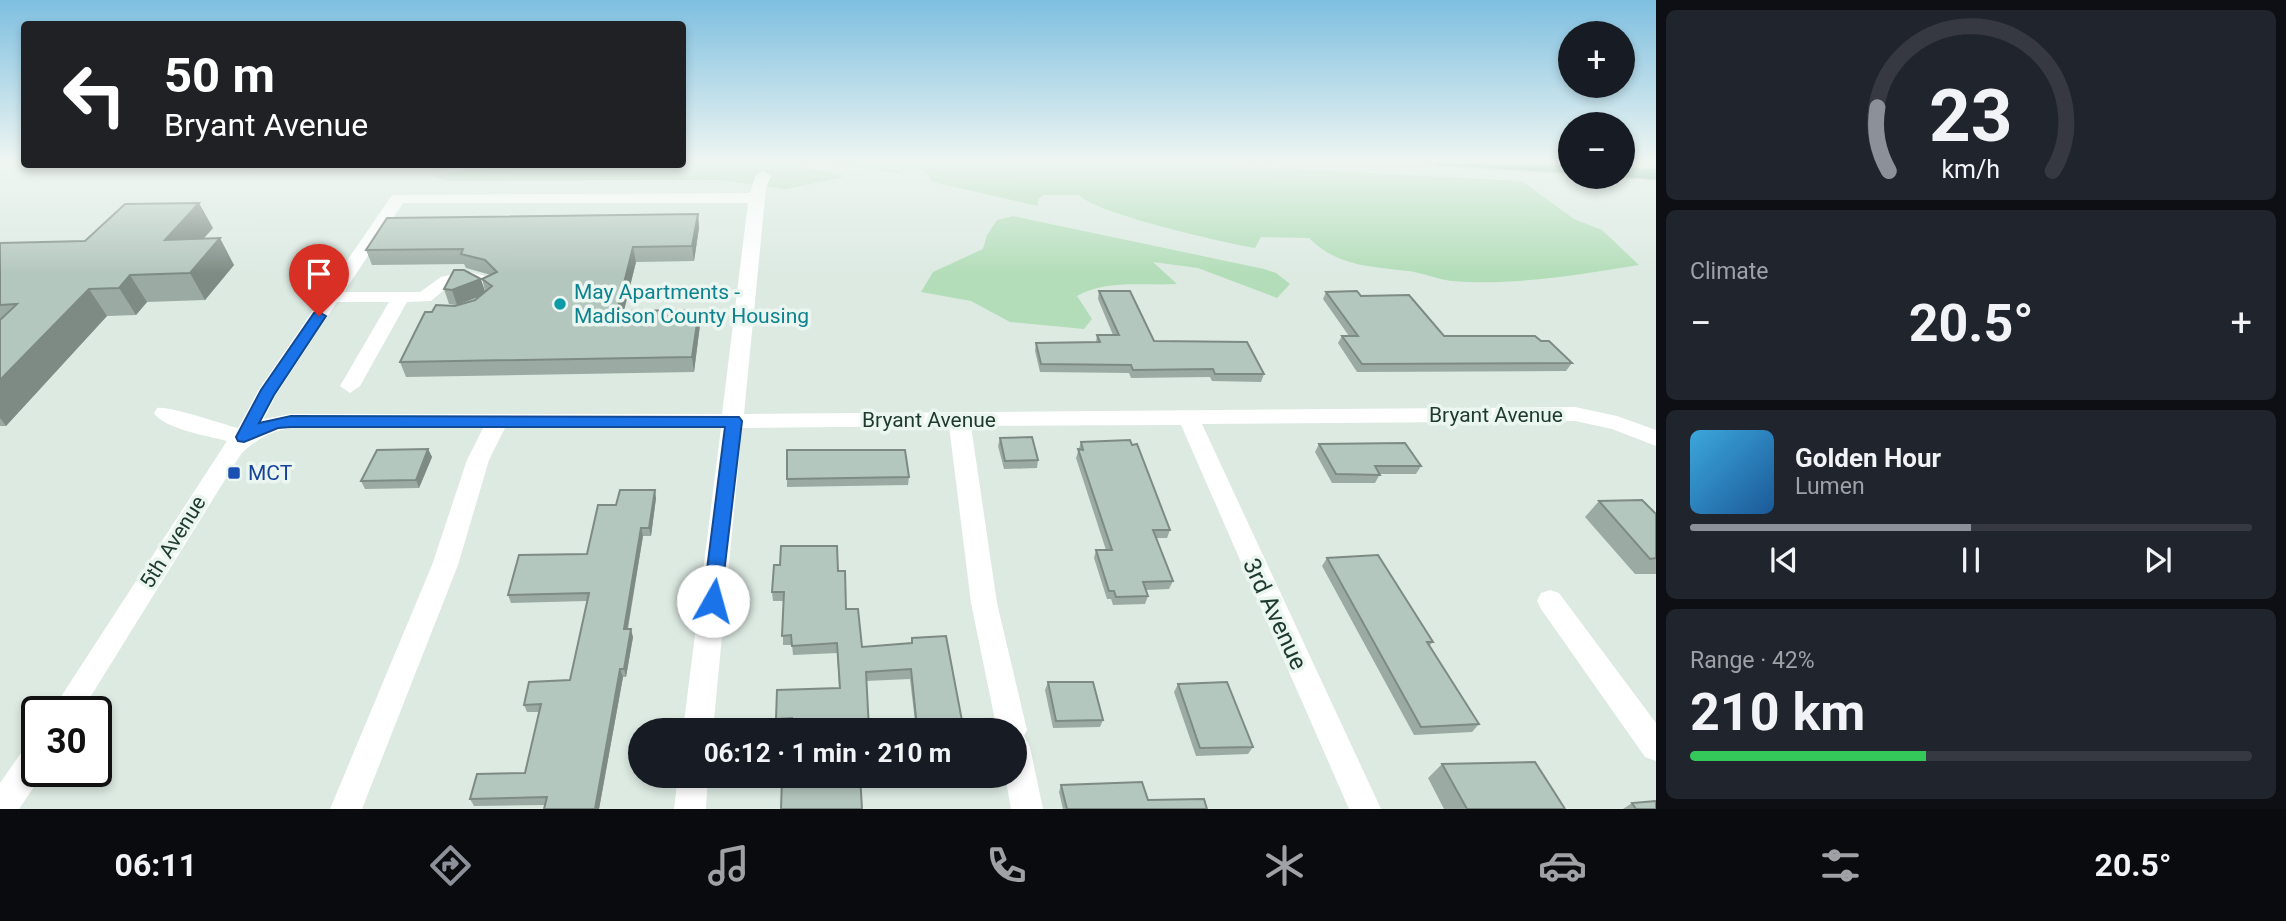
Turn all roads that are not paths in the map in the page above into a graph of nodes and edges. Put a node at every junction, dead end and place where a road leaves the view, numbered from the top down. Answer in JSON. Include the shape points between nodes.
{"nodes":[{"id":1,"x":757,"y":198,"type":"edge"},
{"id":2,"x":397,"y":199,"type":"edge"},
{"id":3,"x":332,"y":297,"type":"junction"},
{"id":4,"x":401,"y":297,"type":"junction"},
{"id":5,"x":484,"y":298,"type":"edge"},
{"id":6,"x":349,"y":386,"type":"dead end"},
{"id":7,"x":166,"y":413,"type":"dead end"},
{"id":8,"x":1189,"y":418,"type":"junction"},
{"id":9,"x":498,"y":420,"type":"junction"},
{"id":10,"x":960,"y":420,"type":"junction"},
{"id":11,"x":733,"y":421,"type":"junction"},
{"id":12,"x":244,"y":437,"type":"junction"},
{"id":13,"x":1656,"y":438,"type":"edge"},
{"id":14,"x":1550,"y":601,"type":"dead end"},
{"id":15,"x":75,"y":696,"type":"edge"},
{"id":16,"x":699,"y":718,"type":"edge"},
{"id":17,"x":1009,"y":718,"type":"edge"},
{"id":18,"x":1656,"y":747,"type":"edge"},
{"id":19,"x":21,"y":780,"type":"edge"},
{"id":20,"x":692,"y":788,"type":"edge"},
{"id":21,"x":1023,"y":788,"type":"edge"},
{"id":22,"x":1,"y":809,"type":"edge"},
{"id":23,"x":346,"y":809,"type":"edge"},
{"id":24,"x":690,"y":809,"type":"edge"},
{"id":25,"x":1027,"y":809,"type":"edge"},
{"id":26,"x":1365,"y":809,"type":"edge"}],
"edges":[{"from":1,"to":11,"type":"street"},
{"from":2,"to":3,"type":"street","name":"5th Avenue"},
{"from":3,"to":4,"type":"street"},
{"from":3,"to":12,"type":"street","name":"5th Avenue","via":[[266,394]]},
{"from":4,"to":5,"type":"street","via":[[430,304],[437,285],[479,278]]},
{"from":4,"to":6,"type":"street"},
{"from":7,"to":12,"type":"street","via":[[195,426]]},
{"from":8,"to":10,"type":"street","name":"Bryant Avenue"},
{"from":8,"to":13,"type":"street","name":"Bryant Avenue","via":[[1575,414]]},
{"from":8,"to":26,"type":"street","name":"3rd Avenue"},
{"from":9,"to":11,"type":"street","name":"Bryant Avenue"},
{"from":9,"to":12,"type":"street","name":"Bryant Avenue","via":[[291,421]]},
{"from":9,"to":23,"type":"street","via":[[478,460],[445,565]]},
{"from":10,"to":11,"type":"street","name":"Bryant Avenue"},
{"from":10,"to":17,"type":"street","via":[[984,603]]},
{"from":11,"to":16,"type":"street"},
{"from":12,"to":15,"type":"street","name":"5th Avenue"},
{"from":14,"to":18,"type":"street"},
{"from":19,"to":22,"type":"street"},
{"from":20,"to":24,"type":"street"},
{"from":21,"to":25,"type":"street"}]}
